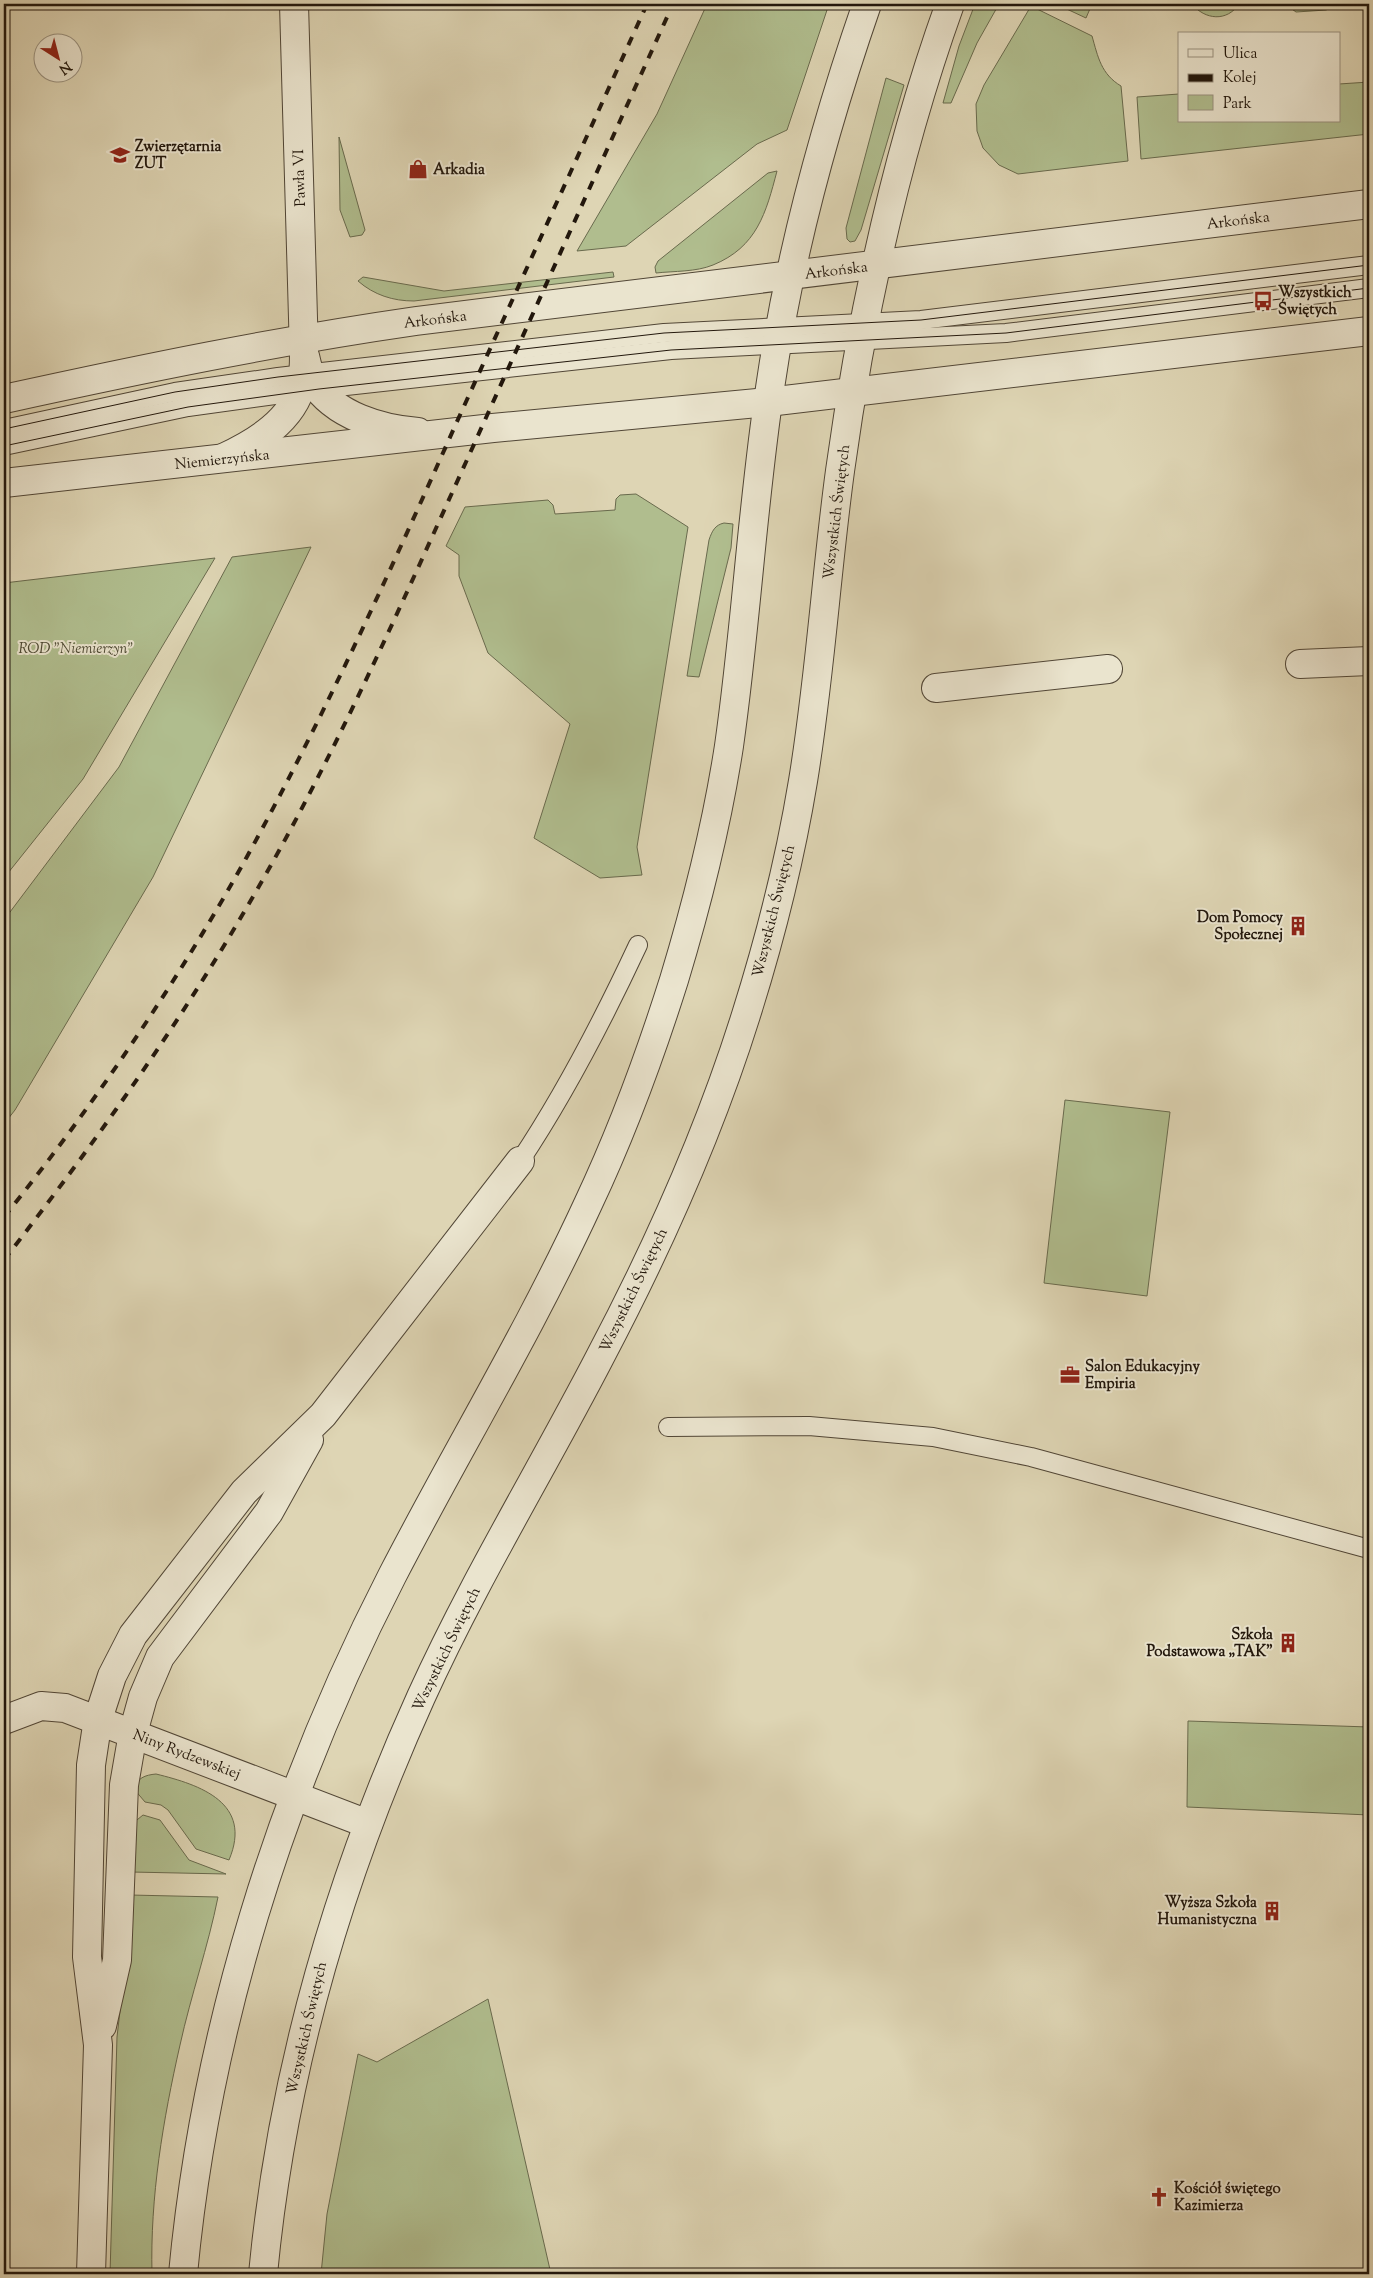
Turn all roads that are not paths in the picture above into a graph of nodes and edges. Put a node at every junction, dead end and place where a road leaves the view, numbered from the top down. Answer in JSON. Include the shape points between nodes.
{"nodes":[{"id":1,"x":294,"y":4,"type":"edge"},
{"id":2,"x":867,"y":4,"type":"edge"},
{"id":3,"x":950,"y":4,"type":"edge"},
{"id":4,"x":1369,"y":204,"type":"edge"},
{"id":5,"x":876,"y":265,"type":"junction"},
{"id":6,"x":1369,"y":265,"type":"edge"},
{"id":7,"x":791,"y":275,"type":"junction"},
{"id":8,"x":1369,"y":288,"type":"edge"},
{"id":9,"x":1369,"y":331,"type":"edge"},
{"id":10,"x":862,"y":333,"type":"junction"},
{"id":11,"x":778,"y":336,"type":"junction"},
{"id":12,"x":306,"y":370,"type":"junction"},
{"id":13,"x":851,"y":392,"type":"junction"},
{"id":14,"x":4,"y":399,"type":"edge"},
{"id":15,"x":768,"y":402,"type":"junction"},
{"id":16,"x":4,"y":429,"type":"edge"},
{"id":17,"x":440,"y":434,"type":"junction"},
{"id":18,"x":4,"y":446,"type":"edge"},
{"id":19,"x":219,"y":460,"type":"junction"},
{"id":20,"x":4,"y":483,"type":"edge"},
{"id":21,"x":1369,"y":661,"type":"edge"},
{"id":22,"x":1300,"y":664,"type":"dead end"},
{"id":23,"x":1108,"y":669,"type":"dead end"},
{"id":24,"x":936,"y":688,"type":"dead end"},
{"id":25,"x":638,"y":945,"type":"dead end"},
{"id":26,"x":520,"y":1161,"type":"joint"},
{"id":27,"x":323,"y":1415,"type":"junction"},
{"id":28,"x":668,"y":1427,"type":"dead end"},
{"id":29,"x":1369,"y":1549,"type":"edge"},
{"id":30,"x":98,"y":1719,"type":"junction"},
{"id":31,"x":4,"y":1720,"type":"edge"},
{"id":32,"x":133,"y":1733,"type":"junction"},
{"id":33,"x":293,"y":1795,"type":"junction"},
{"id":34,"x":368,"y":1824,"type":"junction"},
{"id":35,"x":98,"y":2045,"type":"junction"},
{"id":36,"x":91,"y":2274,"type":"edge"},
{"id":37,"x":183,"y":2274,"type":"edge"},
{"id":38,"x":263,"y":2274,"type":"edge"}],
"edges":[{"from":1,"to":12,"type":"street","name":"Pawła VI"},
{"from":2,"to":7,"type":"street","via":[[824,144]]},
{"from":3,"to":5,"type":"street","name":"Wszystkich Świętych","via":[[910,124]]},
{"from":4,"to":5,"type":"street","name":"Arkońska"},
{"from":5,"to":7,"type":"street","name":"Arkońska"},
{"from":5,"to":10,"type":"street","name":"Wszystkich Świętych"},
{"from":6,"to":10,"type":"lane","via":[[940,318]]},
{"from":7,"to":11,"type":"street"},
{"from":7,"to":12,"type":"street","name":"Arkońska","via":[[416,321]]},
{"from":8,"to":10,"type":"lane","via":[[1006,333]]},
{"from":9,"to":13,"type":"street"},
{"from":10,"to":11,"type":"lane"},
{"from":10,"to":13,"type":"street","name":"Wszystkich Świętych"},
{"from":11,"to":12,"type":"lane","via":[[664,333]]},
{"from":11,"to":15,"type":"street"},
{"from":12,"to":14,"type":"street","via":[[195,358]]},
{"from":12,"to":16,"type":"lane","via":[[185,390]]},
{"from":12,"to":17,"type":"street","via":[[324,396],[358,418],[381,427]]},
{"from":12,"to":18,"type":"lane","via":[[161,412]]},
{"from":12,"to":19,"type":"street","via":[[283,417],[267,433]]},
{"from":13,"to":15,"type":"street"},
{"from":13,"to":34,"type":"street","name":"Wszystkich Świętych","via":[[803,783],[772,922],[747,1013],[695,1157],[650,1258],[600,1358],[460,1616],[421,1696]]},
{"from":15,"to":17,"type":"street"},
{"from":15,"to":33,"type":"street","via":[[728,752],[695,906],[647,1059],[587,1207],[542,1298],[391,1578]]},
{"from":17,"to":19,"type":"street","name":"Niemierzyńska"},
{"from":19,"to":20,"type":"street","name":"Niemierzyńska"},
{"from":21,"to":22,"type":"street"},
{"from":23,"to":24,"type":"street"},
{"from":25,"to":26,"type":"lane","via":[[581,1060]]},
{"from":26,"to":27,"type":"street"},
{"from":27,"to":30,"type":"street","via":[[244,1492],[133,1635],[112,1676]]},
{"from":27,"to":32,"type":"street","via":[[269,1512],[160,1657],[143,1697]]},
{"from":28,"to":29,"type":"lane","via":[[809,1426],[933,1437],[1031,1457]]},
{"from":30,"to":31,"type":"street","name":"Niny Rydzewskiej","via":[[65,1708],[41,1706]]},
{"from":30,"to":32,"type":"street","name":"Niny Rydzewskiej"},
{"from":30,"to":35,"type":"street","via":[[91,1764],[87,1957]]},
{"from":32,"to":33,"type":"street","name":"Niny Rydzewskiej"},
{"from":32,"to":35,"type":"street","via":[[124,1785],[117,1960]]},
{"from":33,"to":34,"type":"street","name":"Niny Rydzewskiej"},
{"from":33,"to":37,"type":"street","via":[[257,1903],[220,2041],[195,2171]]},
{"from":34,"to":38,"type":"street","name":"Wszystkich Świętych","via":[[323,1956],[306,2022],[275,2175]]},
{"from":35,"to":36,"type":"street"}]}
